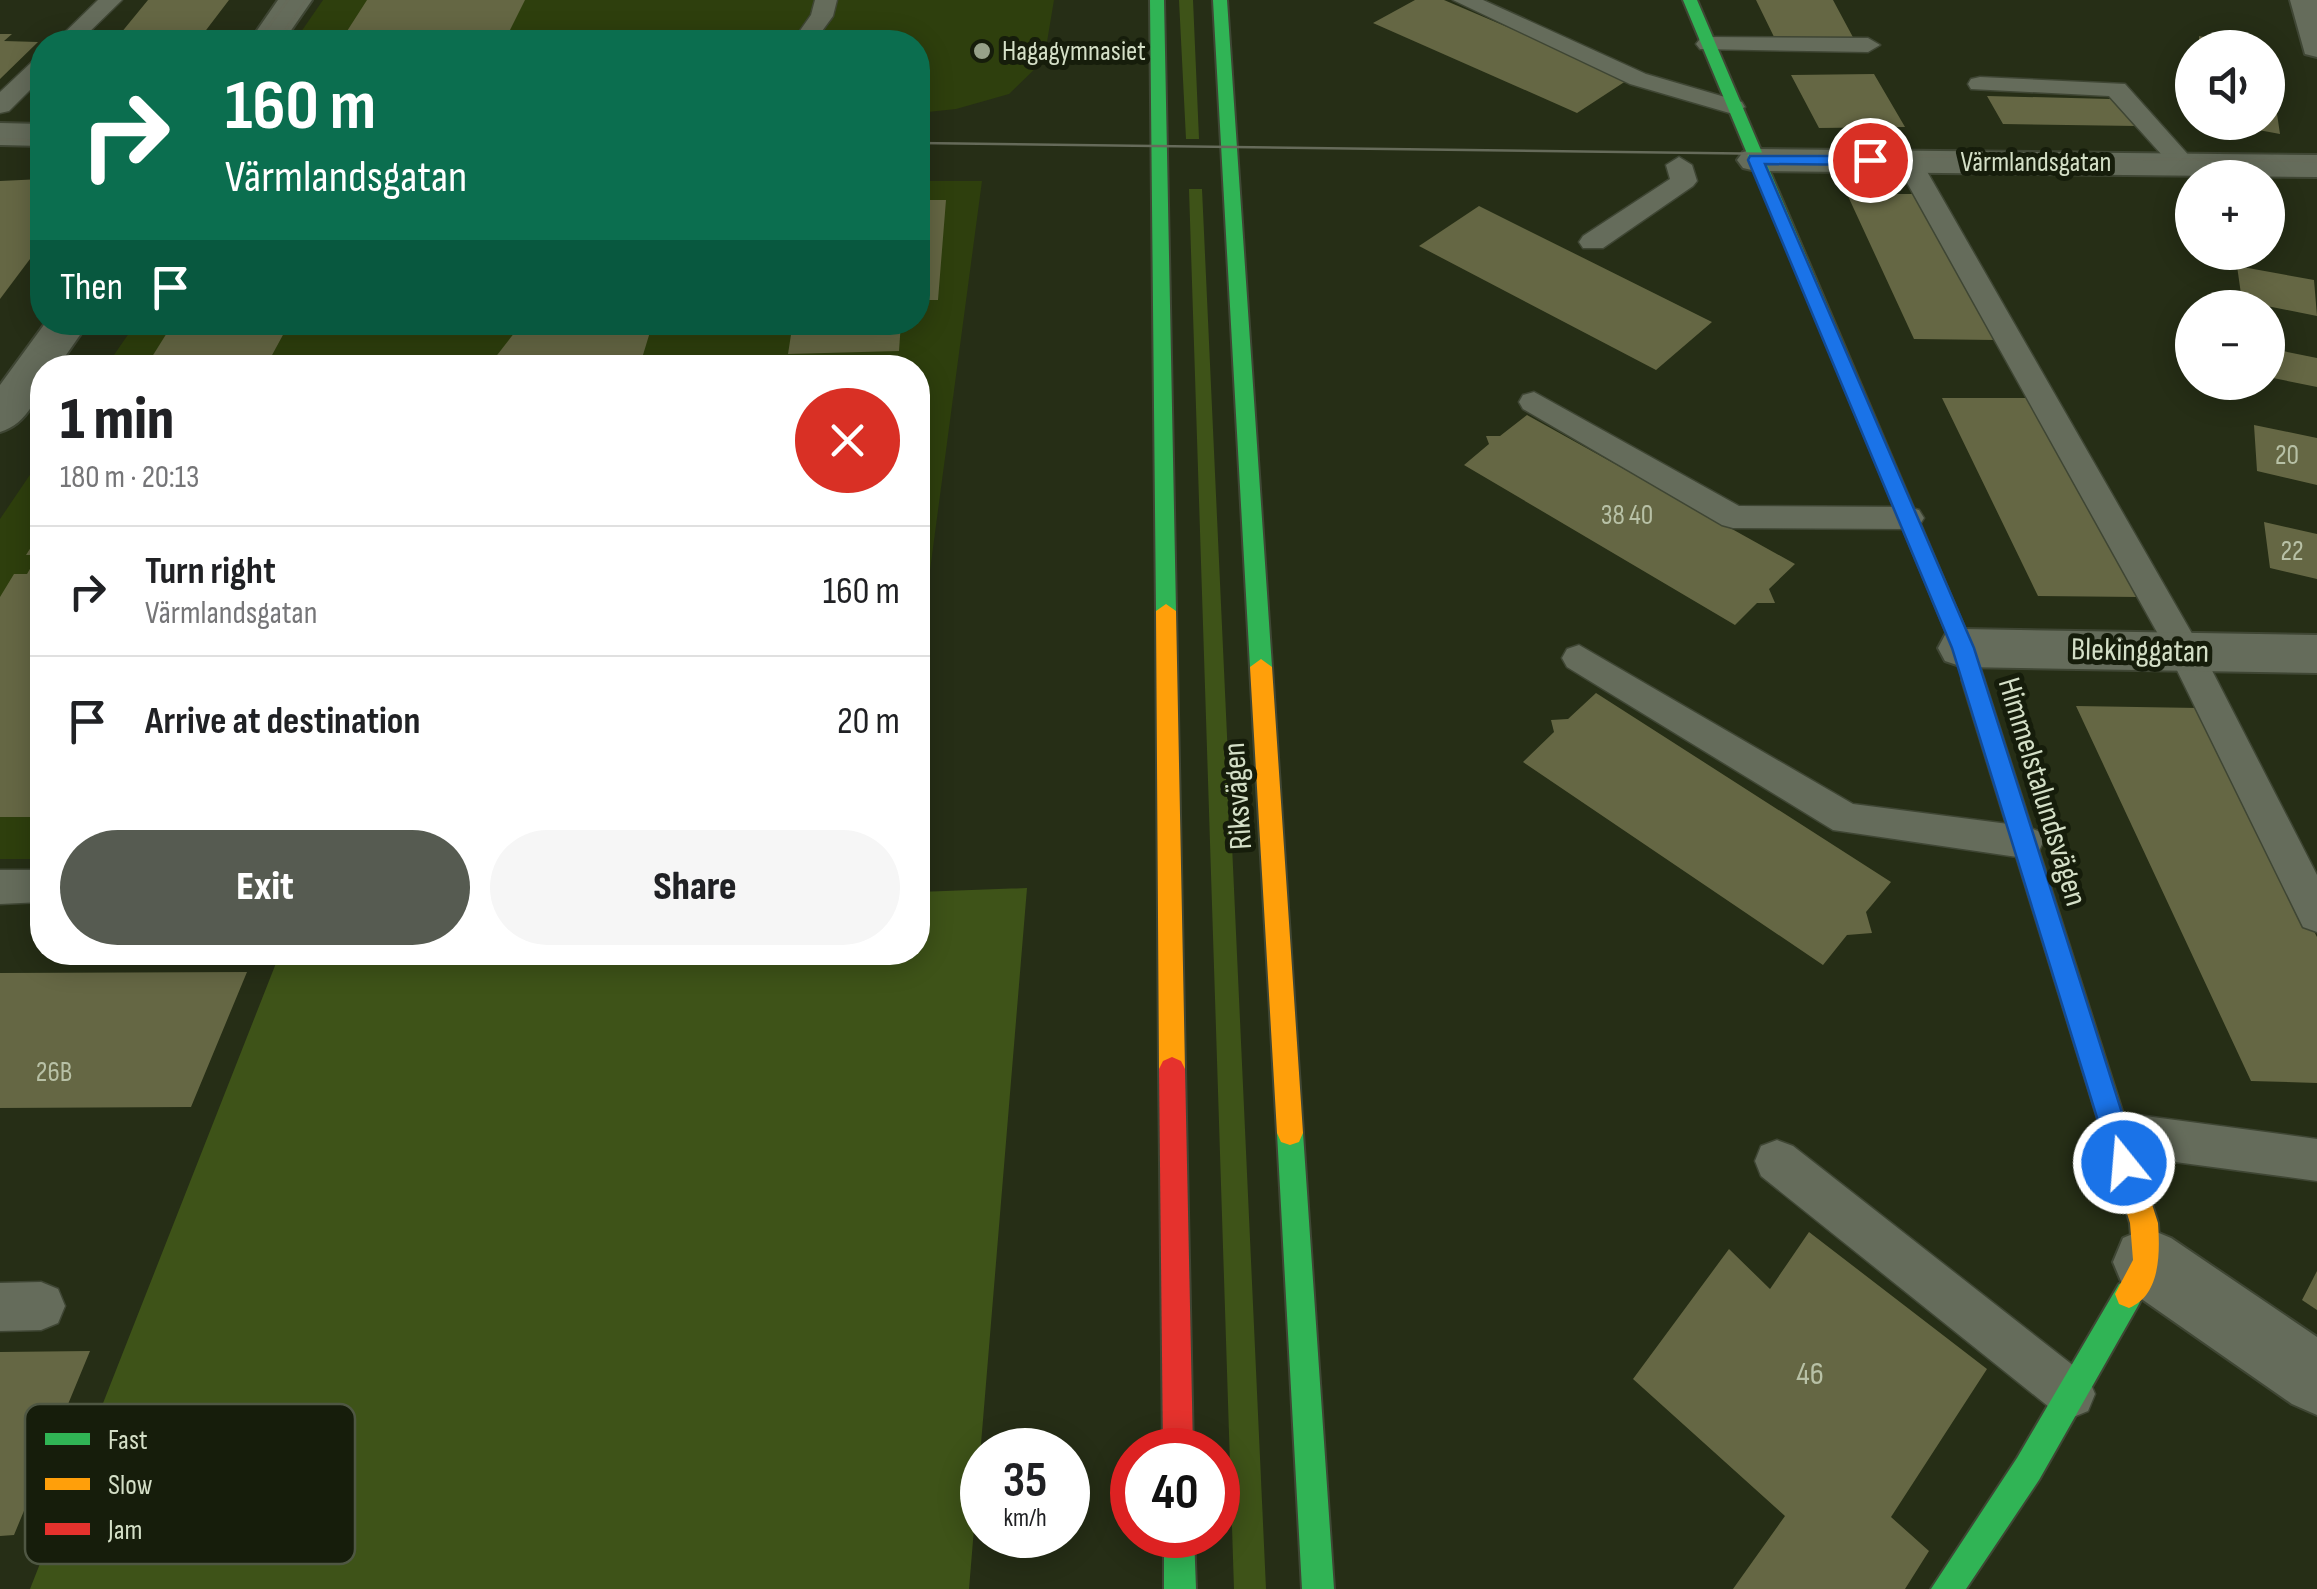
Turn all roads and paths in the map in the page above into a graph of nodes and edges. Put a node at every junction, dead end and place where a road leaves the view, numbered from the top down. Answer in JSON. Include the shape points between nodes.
{"nodes":[{"id":1,"x":110,"y":0,"type":"edge"},
{"id":2,"x":296,"y":0,"type":"edge"},
{"id":3,"x":826,"y":0,"type":"edge"},
{"id":4,"x":1157,"y":0,"type":"edge"},
{"id":5,"x":1220,"y":0,"type":"edge"},
{"id":6,"x":1464,"y":0,"type":"edge"},
{"id":7,"x":1690,"y":0,"type":"edge"},
{"id":8,"x":2307,"y":0,"type":"edge"},
{"id":9,"x":1857,"y":27,"type":"dead end"},
{"id":10,"x":79,"y":30,"type":"edge"},
{"id":11,"x":275,"y":30,"type":"edge"},
{"id":12,"x":812,"y":30,"type":"edge"},
{"id":13,"x":2317,"y":47,"type":"edge"},
{"id":14,"x":1712,"y":54,"type":"junction"},
{"id":15,"x":1874,"y":66,"type":"dead end"},
{"id":16,"x":1980,"y":84,"type":"dead end"},
{"id":17,"x":30,"y":91,"type":"edge"},
{"id":18,"x":1733,"y":106,"type":"junction"},
{"id":19,"x":11,"y":132,"type":"edge"},
{"id":20,"x":1756,"y":160,"type":"junction"},
{"id":21,"x":2180,"y":160,"type":"edge"},
{"id":22,"x":1908,"y":161,"type":"junction"},
{"id":23,"x":1679,"y":166,"type":"dead end"},
{"id":24,"x":2175,"y":166,"type":"edge"},
{"id":25,"x":2285,"y":166,"type":"edge"},
{"id":26,"x":2317,"y":166,"type":"edge"},
{"id":27,"x":1592,"y":242,"type":"dead end"},
{"id":28,"x":30,"y":375,"type":"edge"},
{"id":29,"x":1534,"y":402,"type":"dead end"},
{"id":30,"x":0,"y":417,"type":"edge"},
{"id":31,"x":1908,"y":518,"type":"junction"},
{"id":32,"x":1963,"y":648,"type":"junction"},
{"id":33,"x":2184,"y":652,"type":"junction"},
{"id":34,"x":2317,"y":654,"type":"edge"},
{"id":35,"x":1578,"y":658,"type":"dead end"},
{"id":36,"x":2024,"y":842,"type":"junction"},
{"id":37,"x":30,"y":886,"type":"edge"},
{"id":38,"x":0,"y":887,"type":"edge"},
{"id":39,"x":2317,"y":914,"type":"edge"},
{"id":40,"x":2115,"y":1132,"type":"junction"},
{"id":41,"x":2317,"y":1160,"type":"edge"},
{"id":42,"x":1777,"y":1161,"type":"dead end"},
{"id":43,"x":2147,"y":1262,"type":"junction"},
{"id":44,"x":2317,"y":1380,"type":"edge"},
{"id":45,"x":2072,"y":1394,"type":"junction"},
{"id":46,"x":1178,"y":1428,"type":"edge"},
{"id":47,"x":1180,"y":1558,"type":"edge"},
{"id":48,"x":1180,"y":1589,"type":"edge"},
{"id":49,"x":1318,"y":1589,"type":"edge"},
{"id":50,"x":1947,"y":1589,"type":"edge"}],
"edges":[{"from":1,"to":10,"type":"lane"},
{"from":2,"to":11,"type":"street"},
{"from":3,"to":12,"type":"lane"},
{"from":4,"to":46,"type":"main road","name":"Riksvägen"},
{"from":5,"to":49,"type":"main road","name":"Riksvägen"},
{"from":6,"to":18,"type":"lane","via":[[1638,79]]},
{"from":7,"to":14,"type":"main road","name":"Himmelstalundsvägen"},
{"from":8,"to":13,"type":"street"},
{"from":9,"to":14,"type":"lane","via":[[1868,46]]},
{"from":14,"to":15,"type":"lane"},
{"from":14,"to":18,"type":"main road","name":"Himmelstalundsvägen"},
{"from":16,"to":21,"type":"lane","via":[[2116,89]]},
{"from":17,"to":19,"type":"lane"},
{"from":18,"to":20,"type":"main road","name":"Himmelstalundsvägen"},
{"from":20,"to":22,"type":"street","name":"Värmlandsgatan"},
{"from":20,"to":31,"type":"main road","name":"Himmelstalundsvägen"},
{"from":22,"to":24,"type":"street","name":"Värmlandsgatan"},
{"from":22,"to":33,"type":"lane"},
{"from":23,"to":27,"type":"lane","via":[[1684,181]]},
{"from":25,"to":26,"type":"street","name":"Värmlandsgatan"},
{"from":28,"to":30,"type":"street"},
{"from":29,"to":31,"type":"lane","via":[[1733,517]]},
{"from":31,"to":32,"type":"main road","name":"Himmelstalundsvägen"},
{"from":32,"to":33,"type":"street","name":"Blekinggatan"},
{"from":32,"to":36,"type":"main road","name":"Himmelstalundsvägen"},
{"from":33,"to":34,"type":"street","name":"Blekinggatan"},
{"from":33,"to":39,"type":"lane"},
{"from":35,"to":36,"type":"lane","via":[[1846,819]]},
{"from":36,"to":40,"type":"main road","name":"Himmelstalundsvägen"},
{"from":37,"to":38,"type":"lane"},
{"from":40,"to":41,"type":"lane"},
{"from":40,"to":43,"type":"main road","name":"Himmelstalundsvägen","via":[[2144,1224]]},
{"from":42,"to":45,"type":"lane"},
{"from":43,"to":44,"type":"street"},
{"from":43,"to":45,"type":"main road"},
{"from":45,"to":50,"type":"main road"},
{"from":47,"to":48,"type":"main road"}]}
